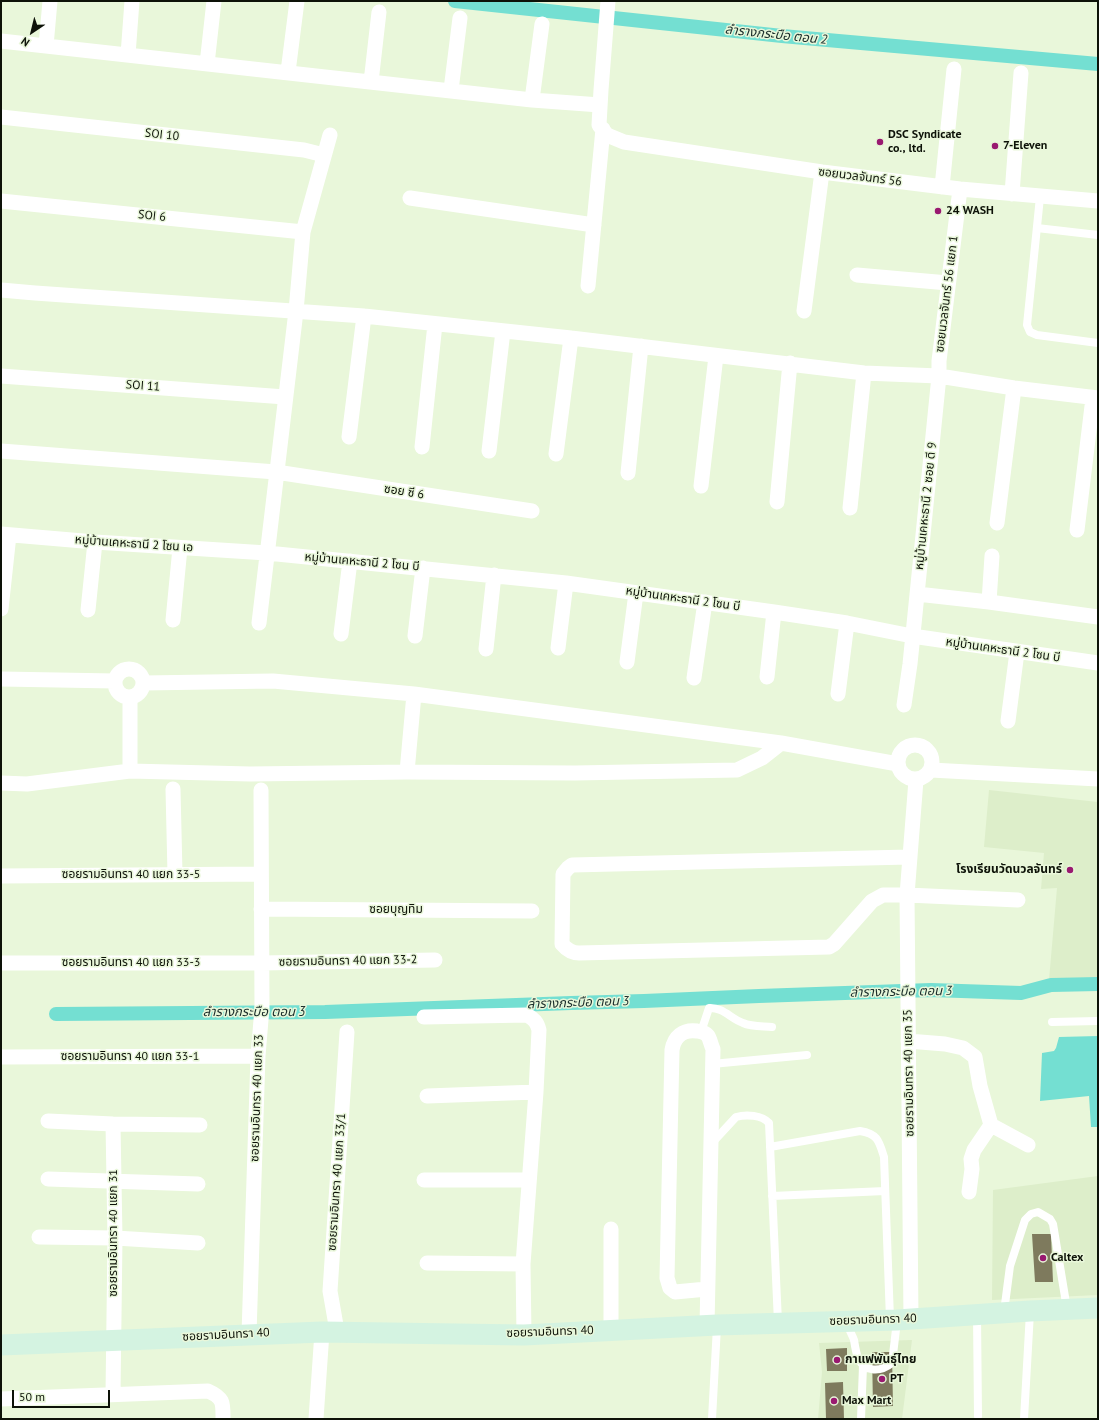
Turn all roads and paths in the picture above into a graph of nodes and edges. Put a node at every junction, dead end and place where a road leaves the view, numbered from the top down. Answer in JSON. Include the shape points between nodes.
{"nodes":[{"id":1,"x":50,"y":1,"type":"edge"},
{"id":2,"x":132,"y":1,"type":"edge"},
{"id":3,"x":214,"y":1,"type":"edge"},
{"id":4,"x":297,"y":1,"type":"edge"},
{"id":5,"x":379,"y":12,"type":"dead end"},
{"id":6,"x":607,"y":12,"type":"edge"},
{"id":7,"x":460,"y":18,"type":"dead end"},
{"id":8,"x":542,"y":24,"type":"dead end"},
{"id":9,"x":1,"y":41,"type":"edge"},
{"id":10,"x":46,"y":46,"type":"junction"},
{"id":11,"x":128,"y":55,"type":"junction"},
{"id":12,"x":207,"y":64,"type":"junction"},
{"id":13,"x":954,"y":69,"type":"dead end"},
{"id":14,"x":288,"y":72,"type":"junction"},
{"id":15,"x":1021,"y":73,"type":"dead end"},
{"id":16,"x":370,"y":82,"type":"junction"},
{"id":17,"x":451,"y":90,"type":"junction"},
{"id":18,"x":532,"y":100,"type":"junction"},
{"id":19,"x":600,"y":105,"type":"junction"},
{"id":20,"x":2,"y":122,"type":"edge"},
{"id":21,"x":603,"y":129,"type":"junction"},
{"id":22,"x":330,"y":135,"type":"dead end"},
{"id":23,"x":324,"y":155,"type":"junction"},
{"id":24,"x":822,"y":172,"type":"junction"},
{"id":25,"x":942,"y":187,"type":"junction"},
{"id":26,"x":960,"y":190,"type":"junction"},
{"id":27,"x":1012,"y":194,"type":"junction"},
{"id":28,"x":1040,"y":197,"type":"junction"},
{"id":29,"x":410,"y":198,"type":"dead end"},
{"id":30,"x":1,"y":200,"type":"edge"},
{"id":31,"x":1098,"y":201,"type":"edge"},
{"id":32,"x":594,"y":225,"type":"junction"},
{"id":33,"x":1037,"y":228,"type":"junction"},
{"id":34,"x":303,"y":232,"type":"junction"},
{"id":35,"x":1098,"y":235,"type":"edge"},
{"id":36,"x":857,"y":275,"type":"dead end"},
{"id":37,"x":948,"y":283,"type":"junction"},
{"id":38,"x":588,"y":286,"type":"dead end"},
{"id":39,"x":1,"y":290,"type":"edge"},
{"id":40,"x":296,"y":311,"type":"junction"},
{"id":41,"x":804,"y":311,"type":"dead end"},
{"id":42,"x":364,"y":316,"type":"junction"},
{"id":43,"x":434,"y":324,"type":"junction"},
{"id":44,"x":503,"y":331,"type":"junction"},
{"id":45,"x":571,"y":338,"type":"junction"},
{"id":46,"x":1098,"y":343,"type":"edge"},
{"id":47,"x":641,"y":346,"type":"junction"},
{"id":48,"x":716,"y":356,"type":"junction"},
{"id":49,"x":790,"y":363,"type":"junction"},
{"id":50,"x":864,"y":372,"type":"junction"},
{"id":51,"x":1,"y":376,"type":"edge"},
{"id":52,"x":939,"y":376,"type":"junction"},
{"id":53,"x":1014,"y":388,"type":"junction"},
{"id":54,"x":285,"y":397,"type":"junction"},
{"id":55,"x":1095,"y":398,"type":"edge"},
{"id":56,"x":349,"y":437,"type":"dead end"},
{"id":57,"x":422,"y":447,"type":"dead end"},
{"id":58,"x":1,"y":451,"type":"edge"},
{"id":59,"x":489,"y":451,"type":"dead end"},
{"id":60,"x":556,"y":454,"type":"dead end"},
{"id":61,"x":276,"y":472,"type":"junction"},
{"id":62,"x":628,"y":473,"type":"dead end"},
{"id":63,"x":701,"y":486,"type":"dead end"},
{"id":64,"x":777,"y":502,"type":"dead end"},
{"id":65,"x":850,"y":508,"type":"dead end"},
{"id":66,"x":532,"y":512,"type":"dead end"},
{"id":67,"x":997,"y":523,"type":"dead end"},
{"id":68,"x":1077,"y":530,"type":"dead end"},
{"id":69,"x":5,"y":534,"type":"edge"},
{"id":70,"x":95,"y":542,"type":"junction"},
{"id":71,"x":180,"y":548,"type":"junction"},
{"id":72,"x":267,"y":553,"type":"junction"},
{"id":73,"x":992,"y":556,"type":"dead end"},
{"id":74,"x":350,"y":561,"type":"junction"},
{"id":75,"x":423,"y":568,"type":"junction"},
{"id":76,"x":494,"y":575,"type":"junction"},
{"id":77,"x":566,"y":583,"type":"junction"},
{"id":78,"x":636,"y":593,"type":"junction"},
{"id":79,"x":917,"y":594,"type":"junction"},
{"id":80,"x":705,"y":602,"type":"junction"},
{"id":81,"x":989,"y":602,"type":"junction"},
{"id":82,"x":1,"y":609,"type":"edge"},
{"id":83,"x":88,"y":610,"type":"dead end"},
{"id":84,"x":774,"y":612,"type":"junction"},
{"id":85,"x":1098,"y":617,"type":"edge"},
{"id":86,"x":174,"y":620,"type":"dead end"},
{"id":87,"x":259,"y":623,"type":"dead end"},
{"id":88,"x":847,"y":623,"type":"junction"},
{"id":89,"x":341,"y":634,"type":"dead end"},
{"id":90,"x":414,"y":636,"type":"dead end"},
{"id":91,"x":912,"y":636,"type":"junction"},
{"id":92,"x":558,"y":648,"type":"dead end"},
{"id":93,"x":486,"y":649,"type":"dead end"},
{"id":94,"x":1017,"y":652,"type":"junction"},
{"id":95,"x":627,"y":662,"type":"dead end"},
{"id":96,"x":1098,"y":663,"type":"edge"},
{"id":97,"x":767,"y":677,"type":"dead end"},
{"id":98,"x":694,"y":678,"type":"dead end"},
{"id":99,"x":1,"y":679,"type":"edge"},
{"id":100,"x":115,"y":680,"type":"junction"},
{"id":101,"x":144,"y":683,"type":"junction"},
{"id":102,"x":414,"y":694,"type":"junction"},
{"id":103,"x":838,"y":694,"type":"dead end"},
{"id":104,"x":130,"y":698,"type":"junction"},
{"id":105,"x":904,"y":705,"type":"dead end"},
{"id":106,"x":1008,"y":721,"type":"dead end"},
{"id":107,"x":781,"y":743,"type":"junction"},
{"id":108,"x":898,"y":764,"type":"junction"},
{"id":109,"x":931,"y":770,"type":"junction"},
{"id":110,"x":130,"y":771,"type":"junction"},
{"id":111,"x":408,"y":772,"type":"junction"},
{"id":112,"x":1098,"y":779,"type":"edge"},
{"id":113,"x":916,"y":780,"type":"junction"},
{"id":114,"x":1,"y":783,"type":"edge"},
{"id":115,"x":173,"y":789,"type":"dead end"},
{"id":116,"x":261,"y":790,"type":"dead end"},
{"id":117,"x":909,"y":857,"type":"junction"},
{"id":118,"x":175,"y":874,"type":"junction"},
{"id":119,"x":261,"y":874,"type":"junction"},
{"id":120,"x":1,"y":876,"type":"edge"},
{"id":121,"x":907,"y":895,"type":"junction"},
{"id":122,"x":1018,"y":900,"type":"dead end"},
{"id":123,"x":261,"y":909,"type":"junction"},
{"id":124,"x":532,"y":911,"type":"dead end"},
{"id":125,"x":435,"y":960,"type":"dead end"},
{"id":126,"x":1,"y":963,"type":"edge"},
{"id":127,"x":262,"y":963,"type":"junction"},
{"id":128,"x":424,"y":1016,"type":"dead end"},
{"id":129,"x":1098,"y":1021,"type":"edge"},
{"id":130,"x":1052,"y":1022,"type":"dead end"},
{"id":131,"x":772,"y":1027,"type":"dead end"},
{"id":132,"x":347,"y":1032,"type":"dead end"},
{"id":133,"x":701,"y":1032,"type":"junction"},
{"id":134,"x":908,"y":1041,"type":"junction"},
{"id":135,"x":806,"y":1055,"type":"dead end"},
{"id":136,"x":258,"y":1056,"type":"junction"},
{"id":137,"x":1,"y":1057,"type":"edge"},
{"id":138,"x":712,"y":1064,"type":"junction"},
{"id":139,"x":536,"y":1092,"type":"junction"},
{"id":140,"x":427,"y":1096,"type":"dead end"},
{"id":141,"x":48,"y":1121,"type":"dead end"},
{"id":142,"x":113,"y":1124,"type":"junction"},
{"id":143,"x":200,"y":1125,"type":"dead end"},
{"id":144,"x":991,"y":1125,"type":"junction"},
{"id":145,"x":712,"y":1144,"type":"junction"},
{"id":146,"x":1028,"y":1146,"type":"dead end"},
{"id":147,"x":770,"y":1147,"type":"junction"},
{"id":148,"x":48,"y":1179,"type":"dead end"},
{"id":149,"x":424,"y":1180,"type":"dead end"},
{"id":150,"x":529,"y":1180,"type":"junction"},
{"id":151,"x":114,"y":1181,"type":"junction"},
{"id":152,"x":198,"y":1184,"type":"dead end"},
{"id":153,"x":885,"y":1191,"type":"junction"},
{"id":154,"x":969,"y":1192,"type":"dead end"},
{"id":155,"x":772,"y":1196,"type":"junction"},
{"id":156,"x":611,"y":1229,"type":"dead end"},
{"id":157,"x":39,"y":1237,"type":"dead end"},
{"id":158,"x":115,"y":1238,"type":"junction"},
{"id":159,"x":198,"y":1243,"type":"dead end"},
{"id":160,"x":427,"y":1263,"type":"dead end"},
{"id":161,"x":523,"y":1264,"type":"junction"},
{"id":162,"x":708,"y":1290,"type":"junction"},
{"id":163,"x":1098,"y":1308,"type":"edge"},
{"id":164,"x":1067,"y":1310,"type":"junction"},
{"id":165,"x":1030,"y":1311,"type":"junction"},
{"id":166,"x":1004,"y":1313,"type":"junction"},
{"id":167,"x":977,"y":1314,"type":"junction"},
{"id":168,"x":899,"y":1320,"type":"junction"},
{"id":169,"x":848,"y":1322,"type":"junction"},
{"id":170,"x":778,"y":1324,"type":"junction"},
{"id":171,"x":712,"y":1325,"type":"junction"},
{"id":172,"x":611,"y":1330,"type":"junction"},
{"id":173,"x":329,"y":1332,"type":"junction"},
{"id":174,"x":249,"y":1334,"type":"junction"},
{"id":175,"x":524,"y":1335,"type":"junction"},
{"id":176,"x":114,"y":1341,"type":"junction"},
{"id":177,"x":1,"y":1345,"type":"edge"},
{"id":178,"x":863,"y":1366,"type":"junction"},
{"id":179,"x":113,"y":1394,"type":"junction"},
{"id":180,"x":1,"y":1399,"type":"edge"},
{"id":181,"x":978,"y":1416,"type":"dead end"},
{"id":182,"x":223,"y":1419,"type":"edge"},
{"id":183,"x":316,"y":1419,"type":"edge"},
{"id":184,"x":712,"y":1419,"type":"edge"},
{"id":185,"x":862,"y":1419,"type":"edge"},
{"id":186,"x":1024,"y":1419,"type":"edge"}],
"edges":[{"from":1,"to":10,"type":"street"},
{"from":2,"to":11,"type":"street"},
{"from":3,"to":12,"type":"street"},
{"from":4,"to":14,"type":"street"},
{"from":5,"to":16,"type":"street"},
{"from":6,"to":19,"type":"street"},
{"from":7,"to":17,"type":"street"},
{"from":8,"to":18,"type":"street"},
{"from":9,"to":10,"type":"street"},
{"from":10,"to":11,"type":"street"},
{"from":11,"to":12,"type":"street"},
{"from":12,"to":14,"type":"street"},
{"from":13,"to":25,"type":"street"},
{"from":14,"to":16,"type":"street"},
{"from":15,"to":27,"type":"street"},
{"from":16,"to":17,"type":"street"},
{"from":17,"to":18,"type":"street"},
{"from":18,"to":19,"type":"street"},
{"from":19,"to":21,"type":"street","via":[[599,125]]},
{"from":20,"to":23,"type":"street","name":"SOI 10","via":[[304,150]]},
{"from":21,"to":24,"type":"street","name":"ซอยนวลจันทร์ 56","via":[[607,135],[624,142]]},
{"from":21,"to":32,"type":"street"},
{"from":22,"to":23,"type":"street"},
{"from":23,"to":34,"type":"street"},
{"from":24,"to":25,"type":"street","name":"ซอยนวลจันทร์ 56"},
{"from":24,"to":41,"type":"street"},
{"from":25,"to":26,"type":"street","name":"ซอยนวลจันทร์ 56"},
{"from":26,"to":27,"type":"street","name":"ซอยนวลจันทร์ 56"},
{"from":26,"to":37,"type":"street","name":"ซอยนวลจันทร์ 56 แยก 1"},
{"from":27,"to":28,"type":"street","name":"ซอยนวลจันทร์ 56"},
{"from":28,"to":31,"type":"street","name":"ซอยนวลจันทร์ 56"},
{"from":28,"to":33,"type":"lane"},
{"from":29,"to":32,"type":"street"},
{"from":30,"to":34,"type":"street","name":"SOI 6"},
{"from":32,"to":38,"type":"street"},
{"from":33,"to":35,"type":"lane"},
{"from":33,"to":46,"type":"lane","via":[[1027,325],[1030,332]]},
{"from":34,"to":40,"type":"street"},
{"from":36,"to":37,"type":"street"},
{"from":37,"to":52,"type":"street","name":"ซอยนวลจันทร์ 56 แยก 1"},
{"from":39,"to":40,"type":"street"},
{"from":40,"to":42,"type":"street"},
{"from":40,"to":54,"type":"street"},
{"from":42,"to":43,"type":"street"},
{"from":42,"to":56,"type":"street"},
{"from":43,"to":44,"type":"street"},
{"from":43,"to":57,"type":"street"},
{"from":44,"to":45,"type":"street"},
{"from":44,"to":59,"type":"street"},
{"from":45,"to":47,"type":"street"},
{"from":45,"to":60,"type":"street"},
{"from":47,"to":48,"type":"street"},
{"from":47,"to":62,"type":"street"},
{"from":48,"to":49,"type":"street"},
{"from":48,"to":63,"type":"street"},
{"from":49,"to":50,"type":"street"},
{"from":49,"to":64,"type":"street"},
{"from":50,"to":52,"type":"street"},
{"from":50,"to":65,"type":"street"},
{"from":51,"to":54,"type":"street","name":"SOI 11"},
{"from":52,"to":53,"type":"street"},
{"from":52,"to":79,"type":"street","name":"หมู่บ้านเคหะธานี 2 ซอย ดี 9"},
{"from":53,"to":55,"type":"street"},
{"from":53,"to":67,"type":"street"},
{"from":54,"to":61,"type":"street"},
{"from":55,"to":68,"type":"street"},
{"from":58,"to":61,"type":"street","name":"ซอย ซี 6"},
{"from":61,"to":66,"type":"street","name":"ซอย ซี 6"},
{"from":61,"to":72,"type":"street"},
{"from":69,"to":70,"type":"street","name":"หมู่บ้านเคหะธานี 2 โซน เอ"},
{"from":69,"to":82,"type":"street"},
{"from":70,"to":71,"type":"street","name":"หมู่บ้านเคหะธานี 2 โซน เอ"},
{"from":70,"to":83,"type":"street"},
{"from":71,"to":72,"type":"street","name":"หมู่บ้านเคหะธานี 2 โซน เอ"},
{"from":71,"to":86,"type":"street"},
{"from":72,"to":74,"type":"street","name":"หมู่บ้านเคหะธานี 2 โซน บี"},
{"from":72,"to":87,"type":"street"},
{"from":73,"to":81,"type":"street"},
{"from":74,"to":75,"type":"street","name":"หมู่บ้านเคหะธานี 2 โซน บี"},
{"from":74,"to":89,"type":"street"},
{"from":75,"to":76,"type":"street","name":"หมู่บ้านเคหะธานี 2 โซน บี"},
{"from":75,"to":90,"type":"street"},
{"from":76,"to":77,"type":"street","name":"หมู่บ้านเคหะธานี 2 โซน บี"},
{"from":76,"to":93,"type":"street"},
{"from":77,"to":78,"type":"street","name":"หมู่บ้านเคหะธานี 2 โซน บี"},
{"from":77,"to":92,"type":"street"},
{"from":78,"to":80,"type":"street","name":"หมู่บ้านเคหะธานี 2 โซน บี"},
{"from":78,"to":95,"type":"street"},
{"from":79,"to":81,"type":"street"},
{"from":79,"to":91,"type":"street","name":"หมู่บ้านเคหะธานี 2 ซอย ดี 9"},
{"from":80,"to":84,"type":"street","name":"หมู่บ้านเคหะธานี 2 โซน บี"},
{"from":80,"to":98,"type":"street"},
{"from":81,"to":85,"type":"street"},
{"from":84,"to":88,"type":"street","name":"หมู่บ้านเคหะธานี 2 โซน บี"},
{"from":84,"to":97,"type":"street"},
{"from":88,"to":91,"type":"street","name":"หมู่บ้านเคหะธานี 2 โซน บี"},
{"from":88,"to":103,"type":"street"},
{"from":91,"to":94,"type":"street","name":"หมู่บ้านเคหะธานี 2 โซน บี"},
{"from":91,"to":105,"type":"street","name":"หมู่บ้านเคหะธานี 2 ซอย ดี 9"},
{"from":94,"to":96,"type":"street","name":"หมู่บ้านเคหะธานี 2 โซน บี"},
{"from":94,"to":106,"type":"street"},
{"from":99,"to":100,"type":"street"},
{"from":100,"to":101,"type":"street","via":[[119,673],[130,668],[141,675]]},
{"from":100,"to":104,"type":"street","via":[[118,693]]},
{"from":101,"to":102,"type":"street","via":[[273,681]]},
{"from":101,"to":104,"type":"street","via":[[141,691]]},
{"from":102,"to":107,"type":"street"},
{"from":102,"to":111,"type":"street"},
{"from":104,"to":110,"type":"street"},
{"from":107,"to":108,"type":"street"},
{"from":107,"to":111,"type":"street","via":[[762,758],[737,770],[575,773]]},
{"from":108,"to":109,"type":"street","via":[[901,752],[906,748],[918,746],[929,752],[932,758]]},
{"from":108,"to":113,"type":"street","via":[[906,777]]},
{"from":109,"to":112,"type":"street"},
{"from":109,"to":113,"type":"street"},
{"from":110,"to":111,"type":"street","via":[[250,774]]},
{"from":110,"to":114,"type":"street","via":[[27,784]]},
{"from":113,"to":117,"type":"street","name":"ซอยรามอินทรา 40 แยก 35"},
{"from":115,"to":118,"type":"street"},
{"from":116,"to":119,"type":"street","name":"ซอยรามอินทรา 40 แยก 33"},
{"from":117,"to":121,"type":"street","name":"ซอยรามอินทรา 40 แยก 35"},
{"from":117,"to":121,"type":"street","via":[[572,865],[563,874],[562,944],[573,953],[829,947],[872,901],[883,895]]},
{"from":118,"to":119,"type":"street","name":"ซอยรามอินทรา 40 แยก 33-5"},
{"from":118,"to":120,"type":"street","name":"ซอยรามอินทรา 40 แยก 33-5"},
{"from":119,"to":123,"type":"street","name":"ซอยรามอินทรา 40 แยก 33"},
{"from":121,"to":122,"type":"street"},
{"from":121,"to":134,"type":"street","name":"ซอยรามอินทรา 40 แยก 35"},
{"from":123,"to":124,"type":"street","name":"ซอยบุญทิม"},
{"from":123,"to":127,"type":"street","name":"ซอยรามอินทรา 40 แยก 33"},
{"from":125,"to":127,"type":"street","name":"ซอยรามอินทรา 40 แยก 33-2"},
{"from":126,"to":127,"type":"street","name":"ซอยรามอินทรา 40 แยก 33-3"},
{"from":127,"to":136,"type":"street","name":"ซอยรามอินทรา 40 แยก 33","via":[[262,1011]]},
{"from":128,"to":139,"type":"street","via":[[527,1016],[536,1020],[539,1030]]},
{"from":129,"to":130,"type":"lane"},
{"from":131,"to":133,"type":"lane","via":[[747,1025],[716,1008],[709,1008]]},
{"from":132,"to":173,"type":"street","name":"ซอยรามอินทรา 40 แยก 33/1"},
{"from":133,"to":138,"type":"street","via":[[708,1036],[713,1049]]},
{"from":133,"to":162,"type":"street","via":[[684,1031],[673,1042],[667,1278],[670,1288],[675,1292]]},
{"from":134,"to":144,"type":"street","via":[[951,1045],[962,1048],[975,1057]]},
{"from":134,"to":168,"type":"street","name":"ซอยรามอินทรา 40 แยก 35"},
{"from":135,"to":138,"type":"lane"},
{"from":136,"to":137,"type":"street","name":"ซอยรามอินทรา 40 แยก 33-1"},
{"from":136,"to":174,"type":"street","name":"ซอยรามอินทรา 40 แยก 33"},
{"from":138,"to":145,"type":"street"},
{"from":139,"to":140,"type":"street"},
{"from":139,"to":150,"type":"street"},
{"from":141,"to":142,"type":"street"},
{"from":142,"to":143,"type":"street"},
{"from":142,"to":151,"type":"street","name":"ซอยรามอินทรา 40 แยก 31"},
{"from":144,"to":146,"type":"street"},
{"from":144,"to":154,"type":"street","via":[[971,1159]]},
{"from":145,"to":147,"type":"lane","via":[[736,1117],[758,1116],[769,1123]]},
{"from":145,"to":162,"type":"street"},
{"from":147,"to":153,"type":"lane","via":[[860,1131],[870,1133],[879,1142],[884,1157]]},
{"from":147,"to":155,"type":"lane"},
{"from":148,"to":151,"type":"street"},
{"from":149,"to":150,"type":"street"},
{"from":150,"to":161,"type":"street"},
{"from":151,"to":152,"type":"street"},
{"from":151,"to":158,"type":"street","name":"ซอยรามอินทรา 40 แยก 31"},
{"from":153,"to":155,"type":"lane"},
{"from":153,"to":168,"type":"lane"},
{"from":155,"to":170,"type":"lane"},
{"from":156,"to":172,"type":"street"},
{"from":157,"to":158,"type":"street"},
{"from":158,"to":159,"type":"street"},
{"from":158,"to":176,"type":"street","name":"ซอยรามอินทรา 40 แยก 31"},
{"from":160,"to":161,"type":"street"},
{"from":161,"to":175,"type":"street"},
{"from":162,"to":171,"type":"street"},
{"from":163,"to":164,"type":"street","name":"ซอยรามอินทรา 40"},
{"from":164,"to":165,"type":"street","name":"ซอยรามอินทรา 40"},
{"from":164,"to":166,"type":"lane","via":[[1053,1224],[1050,1219],[1038,1212],[1025,1220],[1010,1266]]},
{"from":165,"to":166,"type":"street","name":"ซอยรามอินทรา 40"},
{"from":165,"to":186,"type":"lane"},
{"from":166,"to":167,"type":"street","name":"ซอยรามอินทรา 40"},
{"from":167,"to":168,"type":"street","name":"ซอยรามอินทรา 40"},
{"from":167,"to":181,"type":"lane"},
{"from":168,"to":169,"type":"street","name":"ซอยรามอินทรา 40"},
{"from":168,"to":178,"type":"lane","via":[[892,1363],[872,1370]]},
{"from":169,"to":170,"type":"street","name":"ซอยรามอินทรา 40"},
{"from":169,"to":178,"type":"lane","via":[[858,1358]]},
{"from":170,"to":171,"type":"street","name":"ซอยรามอินทรา 40"},
{"from":171,"to":172,"type":"street","name":"ซอยรามอินทรา 40"},
{"from":171,"to":184,"type":"lane"},
{"from":172,"to":175,"type":"street","name":"ซอยรามอินทรา 40"},
{"from":173,"to":174,"type":"street","name":"ซอยรามอินทรา 40"},
{"from":173,"to":175,"type":"street","name":"ซอยรามอินทรา 40"},
{"from":173,"to":183,"type":"street","name":"ซอยรามอินทรา 40 แยก 33/1"},
{"from":174,"to":176,"type":"street","name":"ซอยรามอินทรา 40"},
{"from":176,"to":177,"type":"street","name":"ซอยรามอินทรา 40"},
{"from":176,"to":179,"type":"street","name":"ซอยรามอินทรา 40 แยก 31"},
{"from":178,"to":185,"type":"lane"},
{"from":179,"to":180,"type":"street"},
{"from":179,"to":182,"type":"street","via":[[208,1391],[221,1398]]}]}
